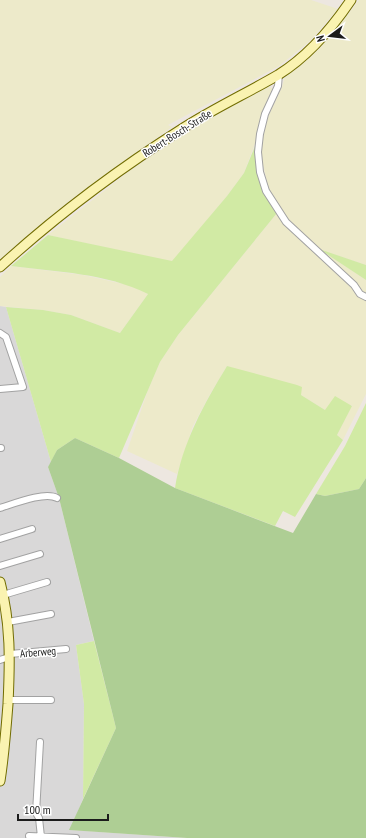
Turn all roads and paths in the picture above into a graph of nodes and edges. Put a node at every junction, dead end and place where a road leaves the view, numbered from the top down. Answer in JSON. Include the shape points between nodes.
{"nodes":[{"id":1,"x":351,"y":0,"type":"edge"},
{"id":2,"x":278,"y":74,"type":"junction"},
{"id":3,"x":0,"y":267,"type":"edge"},
{"id":4,"x":366,"y":297,"type":"edge"},
{"id":5,"x":0,"y":333,"type":"edge"},
{"id":6,"x":0,"y":389,"type":"edge"},
{"id":7,"x":57,"y":498,"type":"dead end"},
{"id":8,"x":0,"y":508,"type":"edge"},
{"id":9,"x":32,"y":529,"type":"dead end"},
{"id":10,"x":0,"y":538,"type":"edge"},
{"id":11,"x":40,"y":554,"type":"dead end"},
{"id":12,"x":0,"y":566,"type":"edge"},
{"id":13,"x":0,"y":582,"type":"edge"},
{"id":14,"x":47,"y":582,"type":"dead end"},
{"id":15,"x":3,"y":595,"type":"junction"},
{"id":16,"x":51,"y":614,"type":"dead end"},
{"id":17,"x":8,"y":622,"type":"junction"},
{"id":18,"x":66,"y":649,"type":"dead end"},
{"id":19,"x":10,"y":656,"type":"junction"},
{"id":20,"x":0,"y":660,"type":"edge"},
{"id":21,"x":8,"y":700,"type":"junction"},
{"id":22,"x":51,"y":700,"type":"dead end"},
{"id":23,"x":40,"y":742,"type":"dead end"},
{"id":24,"x":0,"y":781,"type":"edge"},
{"id":25,"x":29,"y":836,"type":"dead end"},
{"id":26,"x":42,"y":837,"type":"junction"},
{"id":27,"x":64,"y":838,"type":"edge"},
{"id":28,"x":76,"y":838,"type":"edge"}],
"edges":[{"from":1,"to":2,"type":"main road","name":"Robert-Bosch-Straße","via":[[324,35],[297,61]]},
{"from":2,"to":3,"type":"main road","name":"Robert-Bosch-Straße","via":[[211,112],[92,190]]},
{"from":2,"to":4,"type":"street","via":[[278,86],[265,114],[258,152],[260,172],[266,191],[286,222]]},
{"from":5,"to":6,"type":"street","via":[[6,337],[23,387]]},
{"from":7,"to":8,"type":"street","via":[[42,496]]},
{"from":9,"to":10,"type":"street"},
{"from":11,"to":12,"type":"street"},
{"from":13,"to":15,"type":"main road"},
{"from":14,"to":15,"type":"street"},
{"from":15,"to":17,"type":"main road"},
{"from":16,"to":17,"type":"street"},
{"from":17,"to":19,"type":"main road"},
{"from":18,"to":19,"type":"street","name":"Arberweg"},
{"from":19,"to":20,"type":"street","name":"Arberweg"},
{"from":19,"to":21,"type":"main road"},
{"from":21,"to":22,"type":"street"},
{"from":21,"to":24,"type":"main road"},
{"from":23,"to":26,"type":"street","via":[[36,813]]},
{"from":25,"to":26,"type":"street"},
{"from":26,"to":27,"type":"street"},
{"from":27,"to":28,"type":"street"}]}
